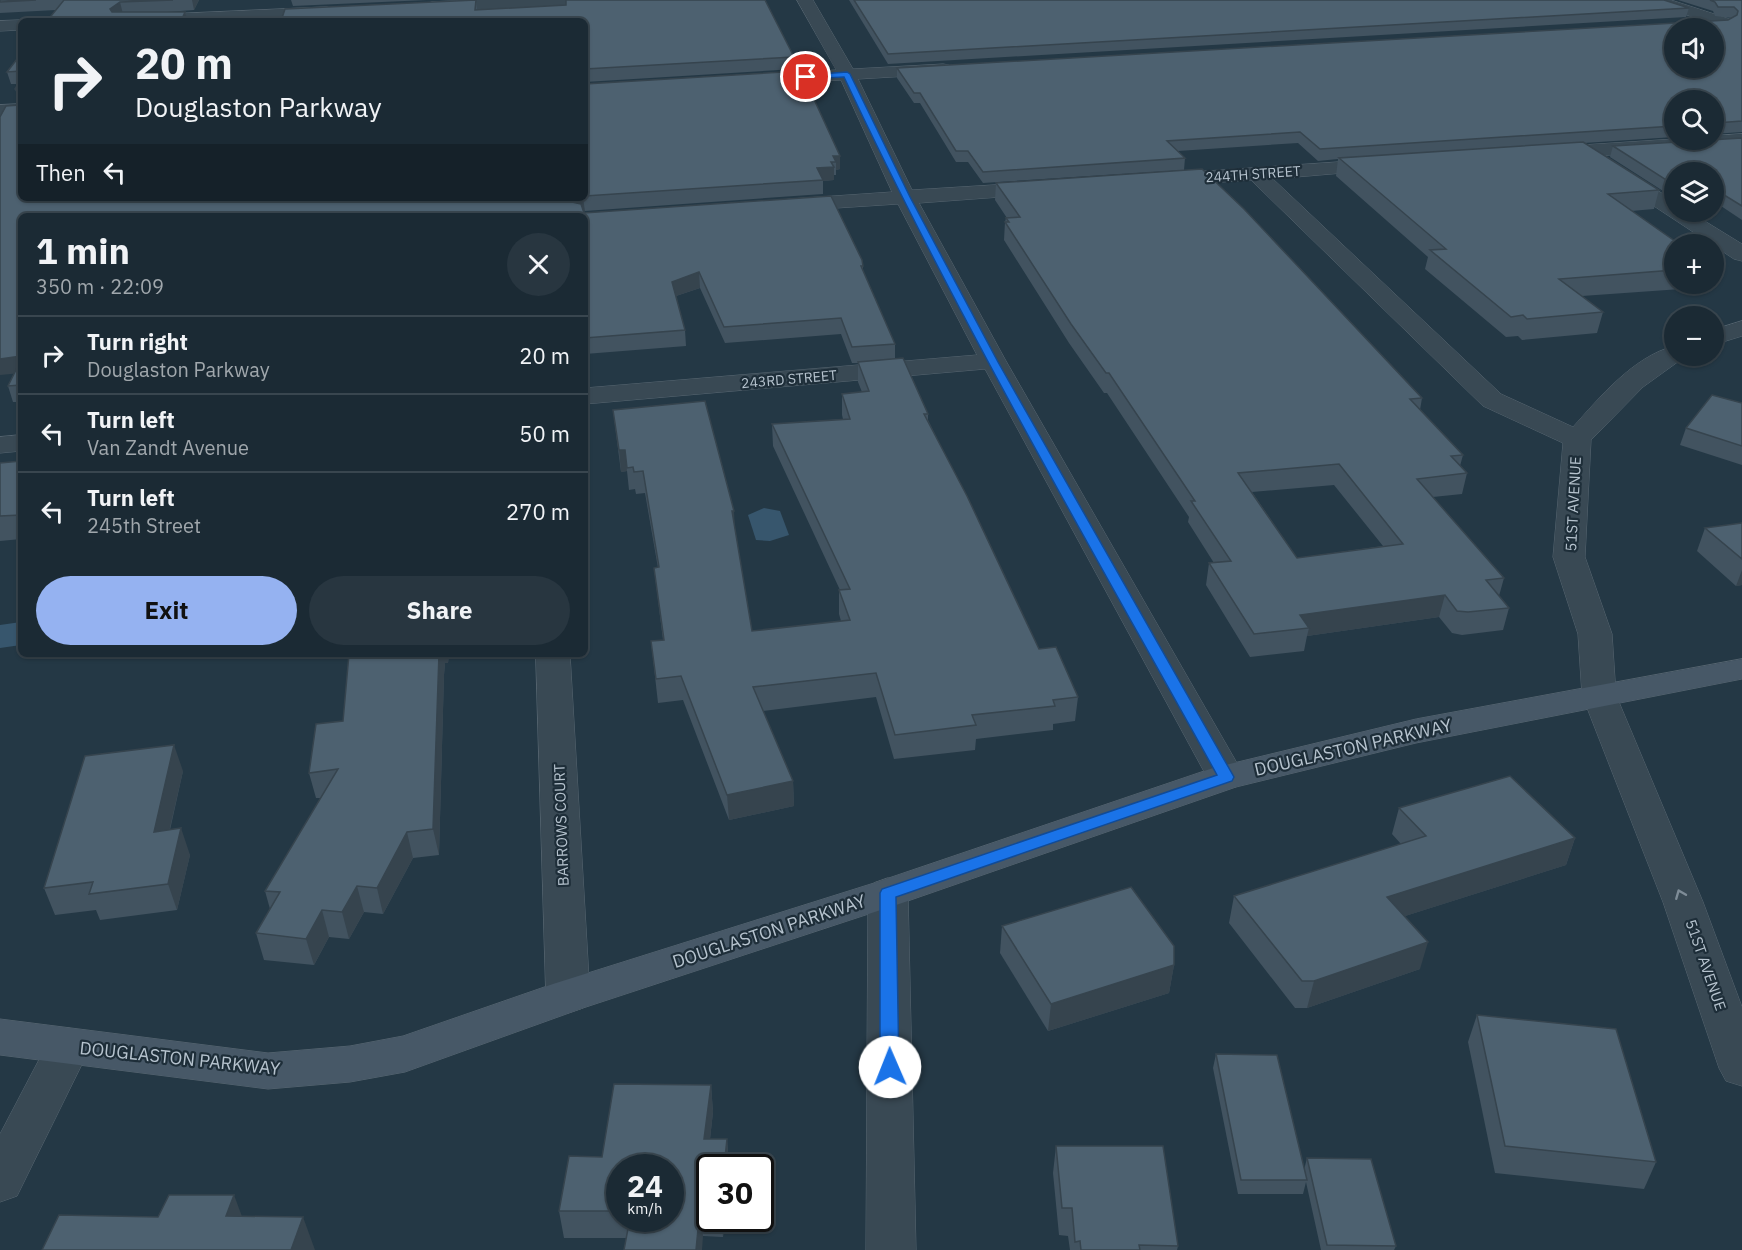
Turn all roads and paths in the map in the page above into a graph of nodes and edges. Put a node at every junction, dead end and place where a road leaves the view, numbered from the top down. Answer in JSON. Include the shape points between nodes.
{"nodes":[{"id":1,"x":246,"y":0,"type":"edge"},
{"id":2,"x":571,"y":0,"type":"edge"},
{"id":3,"x":805,"y":0,"type":"edge"},
{"id":4,"x":1655,"y":0,"type":"edge"},
{"id":5,"x":524,"y":1,"type":"edge"},
{"id":6,"x":417,"y":8,"type":"edge"},
{"id":7,"x":345,"y":11,"type":"edge"},
{"id":8,"x":238,"y":16,"type":"junction"},
{"id":9,"x":192,"y":18,"type":"edge"},
{"id":10,"x":1725,"y":22,"type":"joint"},
{"id":11,"x":18,"y":25,"type":"edge"},
{"id":12,"x":0,"y":26,"type":"edge"},
{"id":13,"x":1742,"y":28,"type":"edge"},
{"id":14,"x":961,"y":68,"type":"edge"},
{"id":15,"x":847,"y":74,"type":"junction"},
{"id":16,"x":748,"y":80,"type":"edge"},
{"id":17,"x":18,"y":110,"type":"edge"},
{"id":18,"x":0,"y":111,"type":"edge"},
{"id":19,"x":1742,"y":140,"type":"edge"},
{"id":20,"x":1583,"y":151,"type":"junction"},
{"id":21,"x":1536,"y":154,"type":"edge"},
{"id":22,"x":1396,"y":164,"type":"edge"},
{"id":23,"x":1256,"y":174,"type":"junction"},
{"id":24,"x":1140,"y":181,"type":"edge"},
{"id":25,"x":1058,"y":187,"type":"edge"},
{"id":26,"x":905,"y":197,"type":"junction"},
{"id":27,"x":1664,"y":204,"type":"edge"},
{"id":28,"x":773,"y":207,"type":"edge"},
{"id":29,"x":1692,"y":222,"type":"edge"},
{"id":30,"x":1742,"y":254,"type":"edge"},
{"id":31,"x":1742,"y":328,"type":"edge"},
{"id":32,"x":1724,"y":334,"type":"edge"},
{"id":33,"x":1664,"y":360,"type":"edge"},
{"id":34,"x":993,"y":362,"type":"junction"},
{"id":35,"x":588,"y":396,"type":"edge"},
{"id":36,"x":1577,"y":439,"type":"junction"},
{"id":37,"x":18,"y":443,"type":"edge"},
{"id":38,"x":0,"y":445,"type":"edge"},
{"id":39,"x":554,"y":657,"type":"edge"},
{"id":40,"x":1742,"y":669,"type":"edge"},
{"id":41,"x":1599,"y":695,"type":"junction"},
{"id":42,"x":1226,"y":777,"type":"junction"},
{"id":43,"x":888,"y":893,"type":"junction"},
{"id":44,"x":568,"y":996,"type":"junction"},
{"id":45,"x":0,"y":1037,"type":"edge"},
{"id":46,"x":69,"y":1046,"type":"junction"},
{"id":47,"x":1742,"y":1068,"type":"edge"},
{"id":48,"x":0,"y":1181,"type":"edge"},
{"id":49,"x":891,"y":1250,"type":"edge"}],
"edges":[{"from":1,"to":8,"type":"street"},
{"from":2,"to":5,"type":"street"},
{"from":3,"to":15,"type":"street"},
{"from":4,"to":10,"type":"street"},
{"from":5,"to":6,"type":"street"},
{"from":7,"to":8,"type":"street"},
{"from":8,"to":9,"type":"street"},
{"from":10,"to":13,"type":"street"},
{"from":11,"to":12,"type":"street"},
{"from":14,"to":15,"type":"street"},
{"from":15,"to":16,"type":"street"},
{"from":15,"to":26,"type":"street"},
{"from":17,"to":18,"type":"street"},
{"from":19,"to":20,"type":"street"},
{"from":20,"to":21,"type":"street"},
{"from":20,"to":27,"type":"street"},
{"from":22,"to":23,"type":"street","name":"244TH STREET"},
{"from":23,"to":24,"type":"street","name":"244TH STREET"},
{"from":23,"to":36,"type":"street","name":"51ST AVENUE","via":[[1492,400]]},
{"from":25,"to":26,"type":"street"},
{"from":26,"to":28,"type":"street"},
{"from":26,"to":34,"type":"street"},
{"from":29,"to":30,"type":"street"},
{"from":31,"to":32,"type":"street"},
{"from":33,"to":36,"type":"street","via":[[1632,380]]},
{"from":34,"to":35,"type":"street","name":"243RD STREET"},
{"from":34,"to":42,"type":"street"},
{"from":36,"to":41,"type":"street","name":"51ST AVENUE","via":[[1569,556],[1595,634]]},
{"from":37,"to":38,"type":"street"},
{"from":39,"to":44,"type":"street","name":"BARROWS COURT"},
{"from":40,"to":41,"type":"main road","name":"DOUGLASTON PARKWAY"},
{"from":41,"to":42,"type":"main road","name":"DOUGLASTON PARKWAY","via":[[1416,731]]},
{"from":47,"to":41,"type":"street","name":"51ST AVENUE","one_way":true,"via":[[1683,902]]},
{"from":42,"to":43,"type":"main road","name":"DOUGLASTON PARKWAY"},
{"from":43,"to":44,"type":"main road","name":"DOUGLASTON PARKWAY"},
{"from":43,"to":49,"type":"street"},
{"from":44,"to":46,"type":"main road","name":"DOUGLASTON PARKWAY","via":[[405,1054],[301,1070],[235,1068]]},
{"from":45,"to":46,"type":"main road","name":"DOUGLASTON PARKWAY"},
{"from":46,"to":48,"type":"street"}]}
